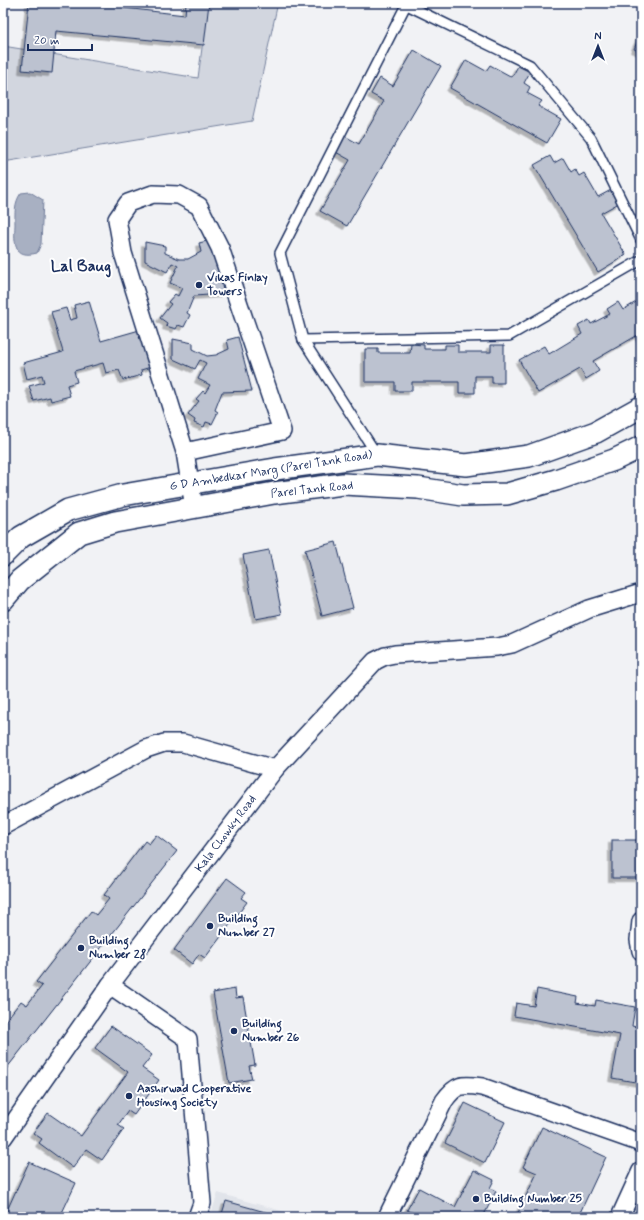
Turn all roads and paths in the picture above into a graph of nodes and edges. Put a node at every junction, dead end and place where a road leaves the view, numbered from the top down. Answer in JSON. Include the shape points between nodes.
{"nodes":[{"id":1,"x":407,"y":4,"type":"edge"},
{"id":2,"x":641,"y":240,"type":"edge"},
{"id":3,"x":641,"y":260,"type":"edge"},
{"id":4,"x":303,"y":340,"type":"junction"},
{"id":5,"x":641,"y":406,"type":"edge"},
{"id":6,"x":641,"y":447,"type":"edge"},
{"id":7,"x":185,"y":452,"type":"junction"},
{"id":8,"x":378,"y":455,"type":"junction"},
{"id":9,"x":343,"y":459,"type":"junction"},
{"id":10,"x":190,"y":483,"type":"junction"},
{"id":11,"x":343,"y":484,"type":"junction"},
{"id":12,"x":194,"y":508,"type":"junction"},
{"id":13,"x":3,"y":555,"type":"edge"},
{"id":14,"x":641,"y":593,"type":"edge"},
{"id":15,"x":3,"y":600,"type":"edge"},
{"id":16,"x":275,"y":769,"type":"junction"},
{"id":17,"x":3,"y":826,"type":"edge"},
{"id":18,"x":641,"y":921,"type":"edge"},
{"id":19,"x":641,"y":951,"type":"edge"},
{"id":20,"x":110,"y":985,"type":"junction"},
{"id":21,"x":3,"y":1138,"type":"edge"},
{"id":22,"x":641,"y":1143,"type":"edge"},
{"id":23,"x":641,"y":1171,"type":"edge"},
{"id":24,"x":197,"y":1217,"type":"edge"},
{"id":25,"x":388,"y":1217,"type":"edge"},
{"id":26,"x":620,"y":1217,"type":"edge"}],
"edges":[{"from":1,"to":2,"type":"lane","via":[[530,65],[591,138]]},
{"from":1,"to":4,"type":"lane","via":[[280,253]]},
{"from":3,"to":4,"type":"lane","via":[[508,336]]},
{"from":4,"to":8,"type":"lane"},
{"from":5,"to":8,"type":"street","name":"G D Ambedkar Marg (Parel Tank Road)","via":[[596,432],[529,456],[466,465]]},
{"from":6,"to":11,"type":"street","name":"Parel Tank Road","via":[[614,460],[507,494],[463,495],[418,488]]},
{"from":7,"to":7,"type":"street","via":[[123,253],[117,219],[128,202],[153,194],[179,195],[199,206],[220,248],[282,430]]},
{"from":7,"to":10,"type":"street"},
{"from":8,"to":9,"type":"street","name":"G D Ambedkar Marg (Parel Tank Road)"},
{"from":9,"to":10,"type":"street","name":"G D Ambedkar Marg (Parel Tank Road)"},
{"from":9,"to":11,"type":"street"},
{"from":10,"to":12,"type":"street"},
{"from":10,"to":13,"type":"street","name":"G D Ambedkar Marg (Parel Tank Road)","via":[[123,495],[68,510],[21,537]]},
{"from":11,"to":12,"type":"street","name":"Parel Tank Road","via":[[274,493]]},
{"from":12,"to":15,"type":"street","name":"Parel Tank Road","via":[[115,522],[79,533],[20,580]]},
{"from":14,"to":16,"type":"street","name":"Kala Chowky Road","via":[[589,609],[512,644],[385,656],[375,661]]},
{"from":16,"to":17,"type":"street","via":[[183,743],[164,743],[146,750]]},
{"from":16,"to":20,"type":"street","name":"Kala Chowky Road"},
{"from":18,"to":19,"type":"street"},
{"from":20,"to":21,"type":"street","name":"Kala Chowky Road"},
{"from":20,"to":24,"type":"street","via":[[188,1039],[202,1203]]},
{"from":22,"to":25,"type":"street","via":[[482,1087],[465,1085],[453,1089],[444,1101]]},
{"from":23,"to":26,"type":"street"}]}
